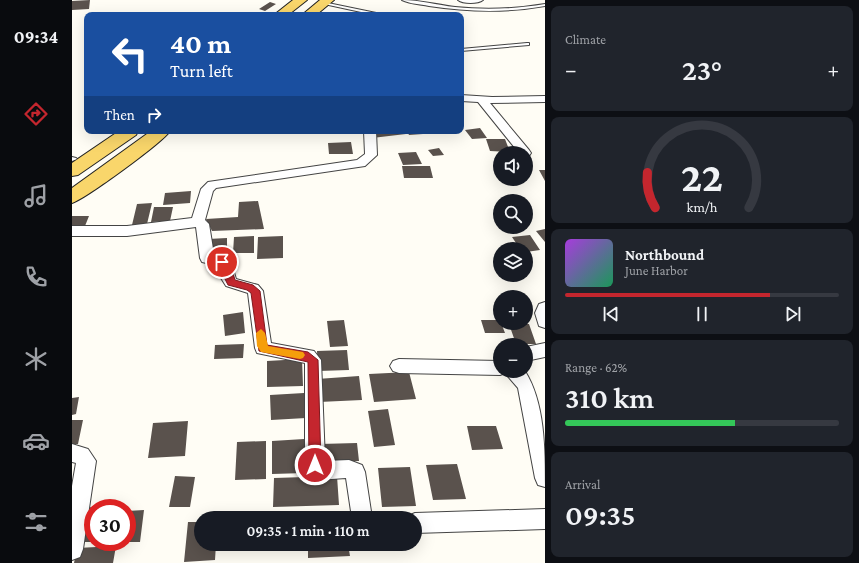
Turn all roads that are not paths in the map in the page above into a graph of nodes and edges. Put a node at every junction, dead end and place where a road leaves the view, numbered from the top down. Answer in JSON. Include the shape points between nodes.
{"nodes":[{"id":1,"x":301,"y":0,"type":"edge"},
{"id":2,"x":404,"y":0,"type":"edge"},
{"id":3,"x":462,"y":0,"type":"edge"},
{"id":4,"x":479,"y":0,"type":"edge"},
{"id":5,"x":326,"y":1,"type":"edge"},
{"id":6,"x":545,"y":5,"type":"edge"},
{"id":7,"x":284,"y":12,"type":"edge"},
{"id":8,"x":312,"y":12,"type":"edge"},
{"id":9,"x":369,"y":12,"type":"edge"},
{"id":10,"x":527,"y":44,"type":"dead end"},
{"id":11,"x":464,"y":50,"type":"edge"},
{"id":12,"x":464,"y":98,"type":"edge"},
{"id":13,"x":545,"y":99,"type":"edge"},
{"id":14,"x":482,"y":100,"type":"junction"},
{"id":15,"x":111,"y":134,"type":"edge"},
{"id":16,"x":124,"y":134,"type":"edge"},
{"id":17,"x":142,"y":134,"type":"edge"},
{"id":18,"x":158,"y":134,"type":"edge"},
{"id":19,"x":370,"y":134,"type":"edge"},
{"id":20,"x":519,"y":146,"type":"edge"},
{"id":21,"x":72,"y":162,"type":"edge"},
{"id":22,"x":72,"y":186,"type":"edge"},
{"id":23,"x":72,"y":197,"type":"edge"},
{"id":24,"x":197,"y":223,"type":"junction"},
{"id":25,"x":72,"y":231,"type":"edge"},
{"id":26,"x":545,"y":308,"type":"edge"},
{"id":27,"x":545,"y":322,"type":"edge"},
{"id":28,"x":545,"y":350,"type":"edge"},
{"id":29,"x":533,"y":353,"type":"edge"},
{"id":30,"x":399,"y":366,"type":"dead end"},
{"id":31,"x":493,"y":368,"type":"edge"},
{"id":32,"x":521,"y":378,"type":"edge"},
{"id":33,"x":72,"y":453,"type":"edge"},
{"id":34,"x":545,"y":478,"type":"edge"},
{"id":35,"x":361,"y":511,"type":"edge"},
{"id":36,"x":545,"y":519,"type":"edge"},
{"id":37,"x":422,"y":523,"type":"edge"},
{"id":38,"x":72,"y":549,"type":"edge"}],
"edges":[{"from":1,"to":7,"type":"main road"},
{"from":2,"to":6,"type":"lane","via":[[460,8],[520,8]]},
{"from":3,"to":4,"type":"street"},
{"from":5,"to":8,"type":"main road"},
{"from":5,"to":9,"type":"lane"},
{"from":10,"to":11,"type":"lane"},
{"from":12,"to":14,"type":"street"},
{"from":13,"to":14,"type":"street"},
{"from":14,"to":20,"type":"street"},
{"from":15,"to":21,"type":"main road"},
{"from":16,"to":21,"type":"main road"},
{"from":17,"to":22,"type":"main road"},
{"from":18,"to":23,"type":"main road"},
{"from":19,"to":24,"type":"street","via":[[371,155],[362,163],[218,183],[209,187]]},
{"from":24,"to":25,"type":"street","via":[[128,231]]},
{"from":24,"to":35,"type":"street","via":[[202,224],[207,258],[225,264],[231,282],[255,291],[263,348],[308,356],[313,360],[315,465],[318,471],[355,472]]},
{"from":26,"to":27,"type":"street","via":[[542,316]]},
{"from":28,"to":29,"type":"street"},
{"from":30,"to":31,"type":"street"},
{"from":32,"to":34,"type":"street","via":[[531,404]]},
{"from":33,"to":38,"type":"street","via":[[82,455],[86,460]]},
{"from":36,"to":37,"type":"street"}]}
